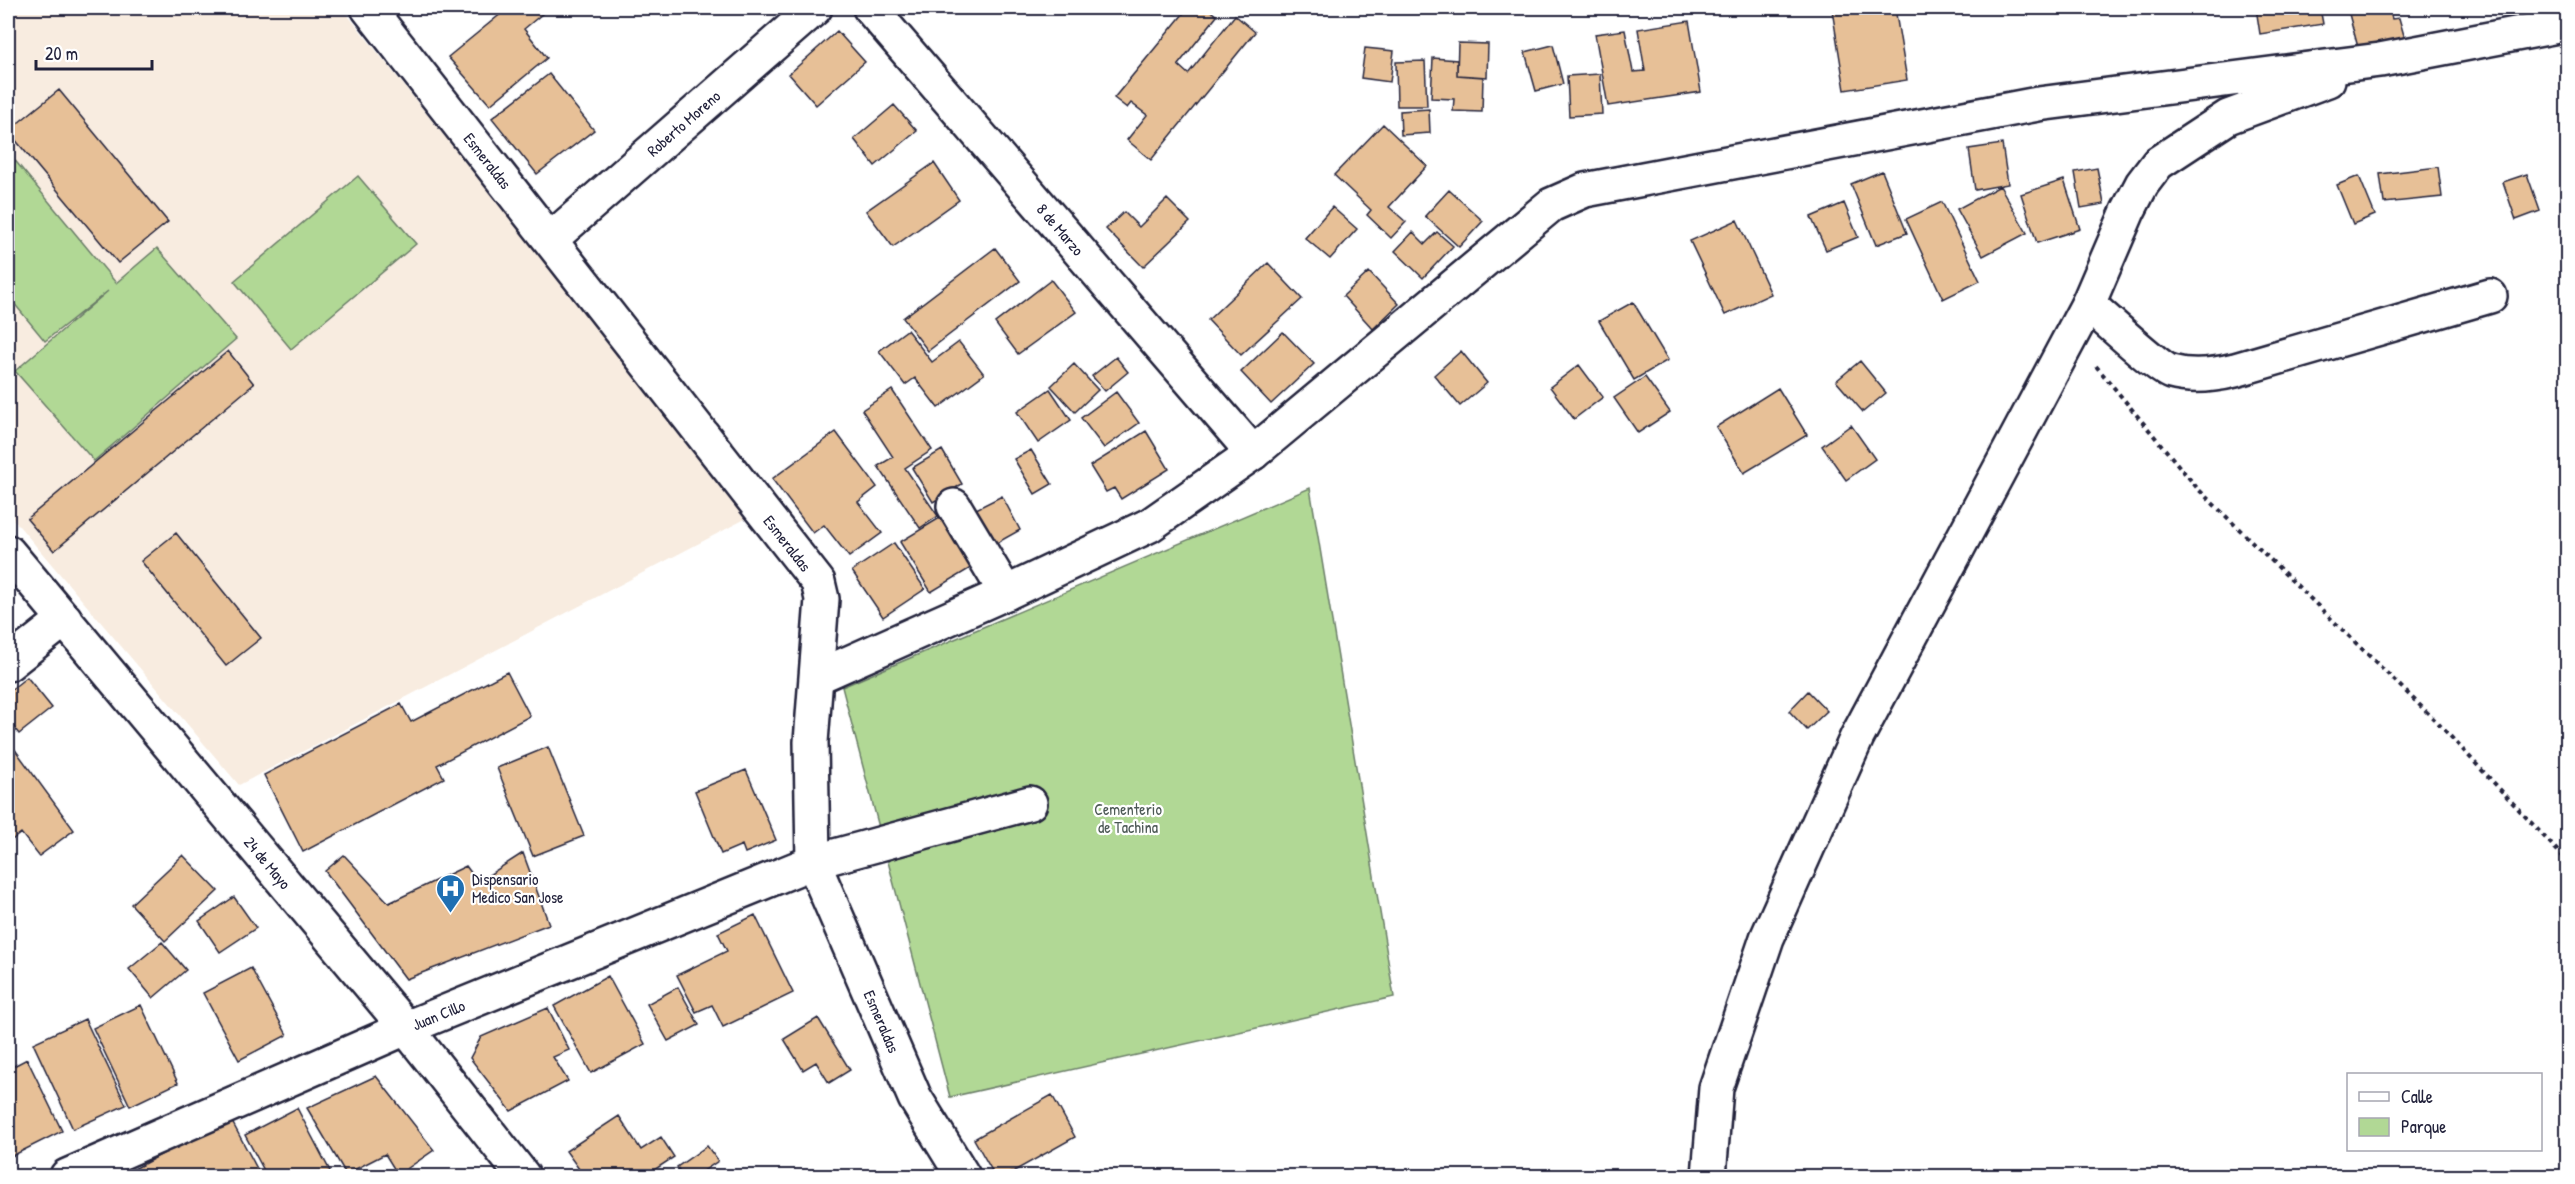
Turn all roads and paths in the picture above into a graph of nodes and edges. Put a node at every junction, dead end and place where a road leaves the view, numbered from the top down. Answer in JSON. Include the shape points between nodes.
{"nodes":[{"id":1,"x":368,"y":8,"type":"edge"},
{"id":2,"x":815,"y":8,"type":"edge"},
{"id":3,"x":870,"y":8,"type":"edge"},
{"id":4,"x":2568,"y":24,"type":"edge"},
{"id":5,"x":2380,"y":60,"type":"junction"},
{"id":6,"x":551,"y":239,"type":"junction"},
{"id":7,"x":2490,"y":296,"type":"dead end"},
{"id":8,"x":2088,"y":304,"type":"junction"},
{"id":9,"x":2070,"y":336,"type":"junction"},
{"id":10,"x":1253,"y":453,"type":"junction"},
{"id":11,"x":954,"y":506,"type":"dead end"},
{"id":12,"x":8,"y":552,"type":"edge"},
{"id":13,"x":1006,"y":593,"type":"junction"},
{"id":14,"x":65,"y":619,"type":"junction"},
{"id":15,"x":8,"y":664,"type":"edge"},
{"id":16,"x":817,"y":677,"type":"junction"},
{"id":17,"x":1030,"y":803,"type":"dead end"},
{"id":18,"x":813,"y":862,"type":"junction"},
{"id":19,"x":2568,"y":862,"type":"edge"},
{"id":20,"x":406,"y":1028,"type":"junction"},
{"id":21,"x":67,"y":1176,"type":"edge"},
{"id":22,"x":523,"y":1176,"type":"edge"},
{"id":23,"x":963,"y":1176,"type":"edge"},
{"id":24,"x":1709,"y":1176,"type":"edge"}],
"edges":[{"from":1,"to":6,"type":"street","name":"Esmeraldas"},
{"from":2,"to":6,"type":"street","name":"Roberto Moreno"},
{"from":3,"to":10,"type":"street","name":"8 de Marzo"},
{"from":4,"to":5,"type":"street"},
{"from":5,"to":8,"type":"street","via":[[2228,117],[2158,163],[2128,211]]},
{"from":5,"to":10,"type":"street","via":[[2038,104],[1585,190],[1551,205]]},
{"from":6,"to":16,"type":"street","name":"Esmeraldas","via":[[818,582],[822,599]]},
{"from":7,"to":8,"type":"street","via":[[2215,375],[2169,372]]},
{"from":8,"to":9,"type":"street"},
{"from":9,"to":19,"type":"path","via":[[2198,489],[2436,721]]},
{"from":9,"to":24,"type":"street","via":[[1857,737],[1767,938],[1716,1088]]},
{"from":10,"to":13,"type":"street","via":[[1150,525]]},
{"from":11,"to":13,"type":"street"},
{"from":12,"to":14,"type":"street","name":"24 de Mayo"},
{"from":13,"to":16,"type":"street"},
{"from":14,"to":15,"type":"street"},
{"from":14,"to":20,"type":"street","name":"24 de Mayo"},
{"from":16,"to":18,"type":"street","name":"Esmeraldas","via":[[811,741]]},
{"from":17,"to":18,"type":"street","name":"Juan Cillo"},
{"from":18,"to":20,"type":"street","name":"Juan Cillo"},
{"from":18,"to":23,"type":"street","name":"Esmeraldas","via":[[915,1098]]},
{"from":20,"to":21,"type":"street","name":"Juan Cillo"},
{"from":20,"to":22,"type":"street","name":"24 de Mayo"}]}
